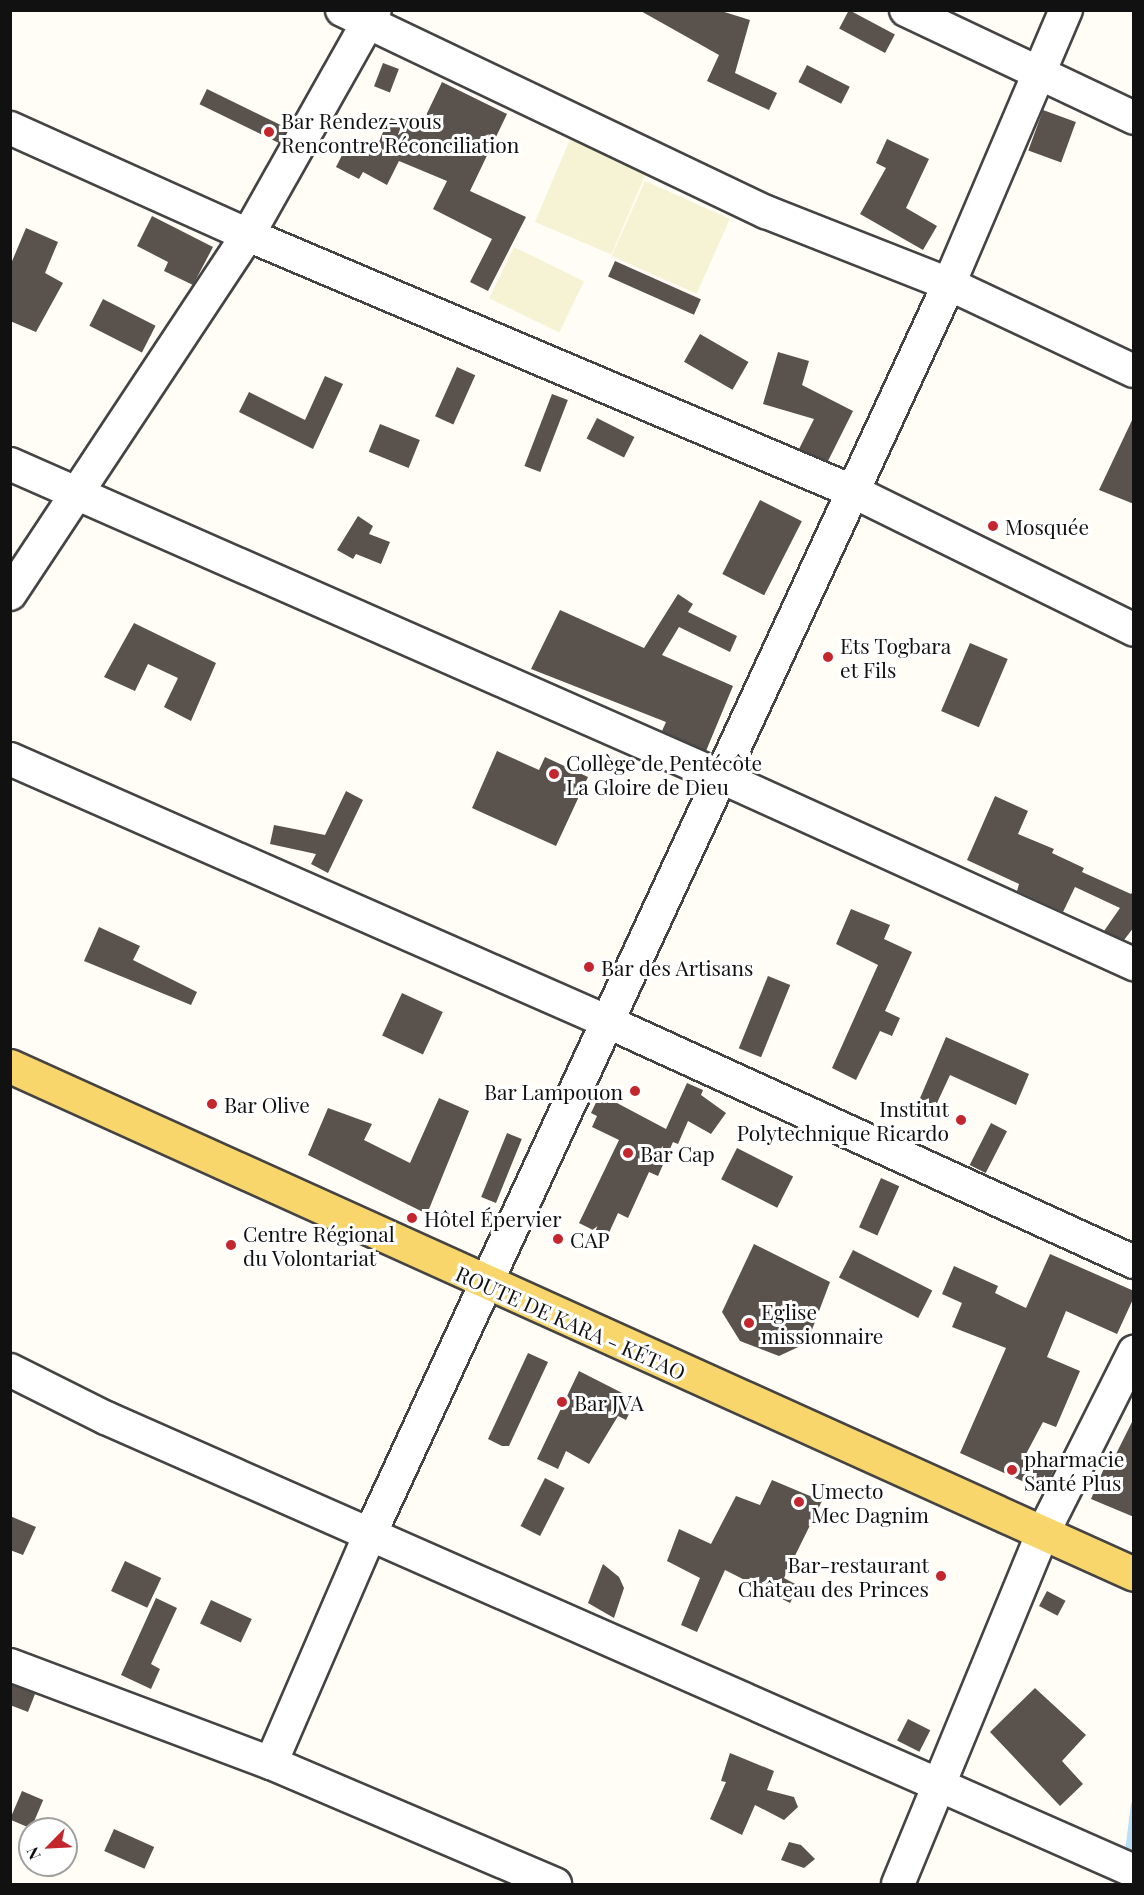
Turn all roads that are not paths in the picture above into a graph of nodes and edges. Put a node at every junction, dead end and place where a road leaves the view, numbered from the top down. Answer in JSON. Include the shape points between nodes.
{"nodes":[{"id":1,"x":906,"y":10,"type":"edge"},
{"id":2,"x":1066,"y":10,"type":"edge"},
{"id":3,"x":362,"y":14,"type":"edge"},
{"id":4,"x":1037,"y":73,"type":"junction"},
{"id":5,"x":1134,"y":118,"type":"edge"},
{"id":6,"x":10,"y":128,"type":"edge"},
{"id":7,"x":248,"y":235,"type":"junction"},
{"id":8,"x":949,"y":284,"type":"junction"},
{"id":9,"x":1134,"y":371,"type":"edge"},
{"id":10,"x":10,"y":465,"type":"edge"},
{"id":11,"x":852,"y":491,"type":"junction"},
{"id":12,"x":76,"y":496,"type":"junction"},
{"id":13,"x":10,"y":594,"type":"edge"},
{"id":14,"x":1134,"y":630,"type":"edge"},
{"id":15,"x":10,"y":759,"type":"edge"},
{"id":16,"x":720,"y":776,"type":"junction"},
{"id":17,"x":1134,"y":964,"type":"edge"},
{"id":18,"x":608,"y":1022,"type":"junction"},
{"id":19,"x":10,"y":1066,"type":"edge"},
{"id":20,"x":1134,"y":1262,"type":"edge"},
{"id":21,"x":489,"y":1285,"type":"junction"},
{"id":22,"x":1134,"y":1352,"type":"edge"},
{"id":23,"x":10,"y":1370,"type":"edge"},
{"id":24,"x":371,"y":1532,"type":"junction"},
{"id":25,"x":1043,"y":1533,"type":"junction"},
{"id":26,"x":1134,"y":1574,"type":"edge"},
{"id":27,"x":10,"y":1665,"type":"edge"},
{"id":28,"x":271,"y":1763,"type":"junction"},
{"id":29,"x":942,"y":1786,"type":"junction"},
{"id":30,"x":1124,"y":1867,"type":"edge"},
{"id":31,"x":555,"y":1884,"type":"edge"},
{"id":32,"x":898,"y":1884,"type":"edge"}],
"edges":[{"from":1,"to":4,"type":"street"},
{"from":2,"to":4,"type":"street"},
{"from":3,"to":7,"type":"street"},
{"from":3,"to":8,"type":"street","via":[[766,212]]},
{"from":4,"to":5,"type":"street"},
{"from":4,"to":8,"type":"street"},
{"from":6,"to":7,"type":"street"},
{"from":7,"to":11,"type":"street"},
{"from":7,"to":12,"type":"street"},
{"from":8,"to":9,"type":"street"},
{"from":8,"to":11,"type":"street"},
{"from":10,"to":12,"type":"street"},
{"from":11,"to":14,"type":"street"},
{"from":11,"to":16,"type":"street"},
{"from":12,"to":13,"type":"street"},
{"from":12,"to":16,"type":"street"},
{"from":15,"to":18,"type":"street"},
{"from":16,"to":17,"type":"street"},
{"from":16,"to":18,"type":"street"},
{"from":18,"to":20,"type":"street"},
{"from":18,"to":21,"type":"street"},
{"from":19,"to":21,"type":"main road","name":"ROUTE DE KARA - KÉTAO"},
{"from":21,"to":24,"type":"street"},
{"from":21,"to":25,"type":"main road","name":"ROUTE DE KARA - KÉTAO"},
{"from":22,"to":25,"type":"street"},
{"from":23,"to":24,"type":"street","via":[[106,1418]]},
{"from":24,"to":28,"type":"street"},
{"from":24,"to":29,"type":"street"},
{"from":25,"to":26,"type":"main road","name":"ROUTE DE KARA - KÉTAO"},
{"from":25,"to":29,"type":"street"},
{"from":27,"to":28,"type":"street"},
{"from":28,"to":31,"type":"street"},
{"from":29,"to":30,"type":"street"},
{"from":29,"to":32,"type":"street"}]}
